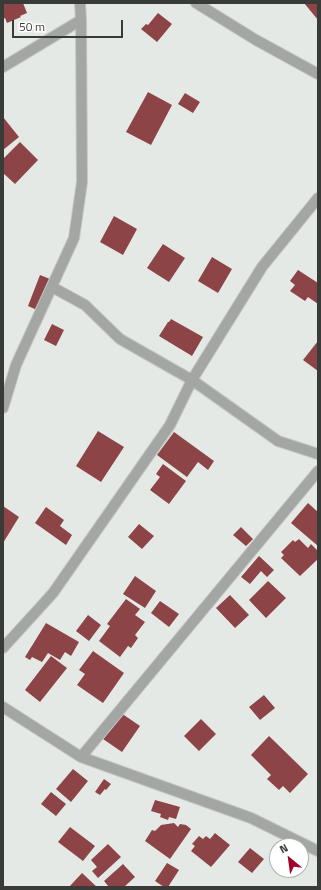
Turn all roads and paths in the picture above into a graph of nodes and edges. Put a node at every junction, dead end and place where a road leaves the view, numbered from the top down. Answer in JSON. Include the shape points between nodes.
{"nodes":[{"id":1,"x":80,"y":3,"type":"edge"},
{"id":2,"x":196,"y":3,"type":"edge"},
{"id":3,"x":81,"y":20,"type":"junction"},
{"id":4,"x":3,"y":67,"type":"edge"},
{"id":5,"x":318,"y":74,"type":"edge"},
{"id":6,"x":318,"y":198,"type":"edge"},
{"id":7,"x":52,"y":287,"type":"junction"},
{"id":8,"x":192,"y":380,"type":"junction"},
{"id":9,"x":3,"y":408,"type":"edge"},
{"id":10,"x":318,"y":454,"type":"edge"},
{"id":11,"x":318,"y":471,"type":"edge"},
{"id":12,"x":3,"y":648,"type":"edge"},
{"id":13,"x":3,"y":707,"type":"edge"},
{"id":14,"x":81,"y":757,"type":"junction"},
{"id":15,"x":318,"y":851,"type":"edge"}],
"edges":[{"from":1,"to":3,"type":"street"},
{"from":2,"to":5,"type":"street"},
{"from":3,"to":4,"type":"street"},
{"from":3,"to":7,"type":"street","via":[[82,182],[74,238]]},
{"from":6,"to":8,"type":"street","via":[[262,267]]},
{"from":7,"to":8,"type":"street","via":[[85,305],[120,339]]},
{"from":7,"to":9,"type":"street","via":[[16,365]]},
{"from":8,"to":10,"type":"street","via":[[278,441]]},
{"from":8,"to":12,"type":"street","via":[[170,425],[53,593]]},
{"from":11,"to":14,"type":"street"},
{"from":13,"to":14,"type":"street"},
{"from":14,"to":15,"type":"street","via":[[251,818]]}]}
